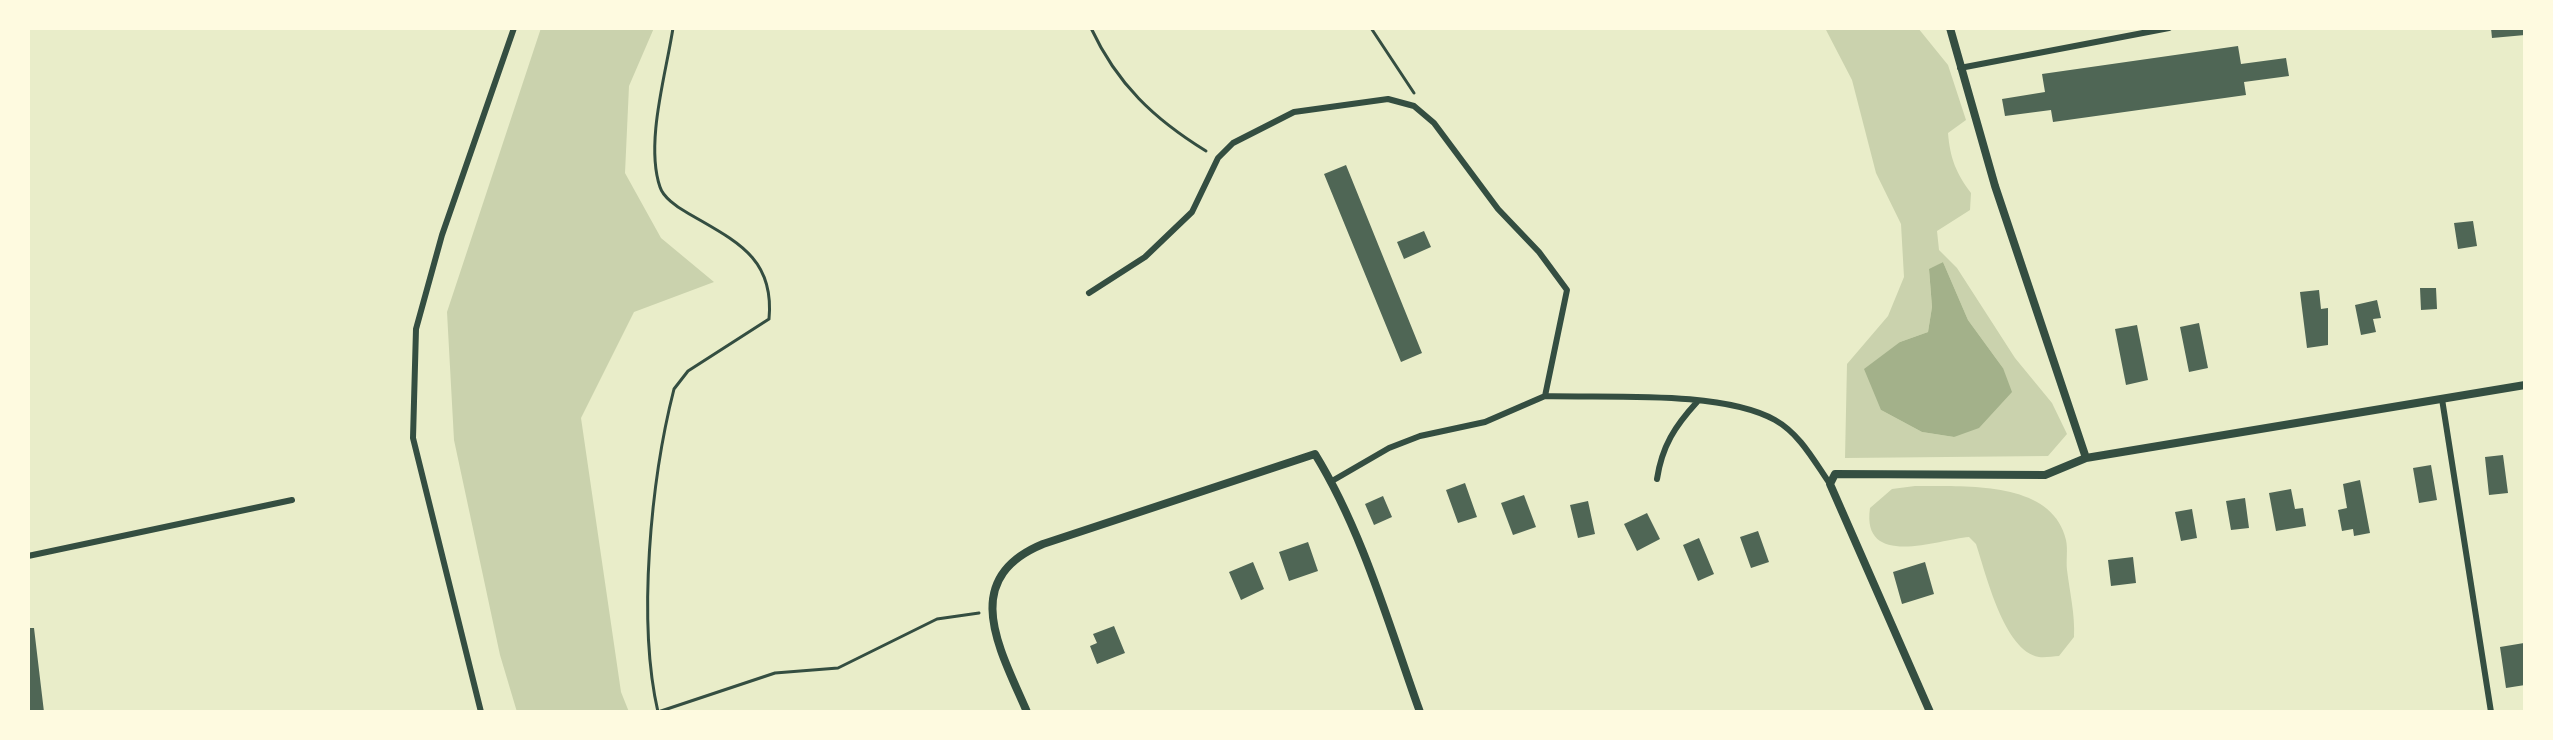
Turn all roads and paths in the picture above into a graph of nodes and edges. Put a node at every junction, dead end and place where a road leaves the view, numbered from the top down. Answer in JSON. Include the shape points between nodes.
{"nodes":[{"id":1,"x":514,"y":28,"type":"edge"},
{"id":2,"x":673,"y":28,"type":"edge"},
{"id":3,"x":1091,"y":28,"type":"edge"},
{"id":4,"x":1371,"y":28,"type":"edge"},
{"id":5,"x":1950,"y":28,"type":"edge"},
{"id":6,"x":2169,"y":28,"type":"edge"},
{"id":7,"x":1959,"y":68,"type":"junction"},
{"id":8,"x":1418,"y":99,"type":"dead end"},
{"id":9,"x":1218,"y":158,"type":"junction"},
{"id":10,"x":1089,"y":293,"type":"dead end"},
{"id":11,"x":2525,"y":385,"type":"edge"},
{"id":12,"x":1545,"y":396,"type":"junction"},
{"id":13,"x":2442,"y":399,"type":"junction"},
{"id":14,"x":1697,"y":402,"type":"junction"},
{"id":15,"x":2086,"y":458,"type":"junction"},
{"id":16,"x":1657,"y":479,"type":"dead end"},
{"id":17,"x":1332,"y":481,"type":"junction"},
{"id":18,"x":1830,"y":484,"type":"junction"},
{"id":19,"x":292,"y":500,"type":"dead end"},
{"id":20,"x":28,"y":556,"type":"edge"},
{"id":21,"x":990,"y":611,"type":"junction"},
{"id":22,"x":481,"y":712,"type":"edge"},
{"id":23,"x":658,"y":712,"type":"edge"},
{"id":24,"x":1027,"y":712,"type":"edge"},
{"id":25,"x":1420,"y":712,"type":"edge"},
{"id":26,"x":1930,"y":712,"type":"edge"},
{"id":27,"x":2491,"y":712,"type":"edge"}],
"edges":[{"from":1,"to":22,"type":"lane","via":[[442,235],[416,329],[413,438]]},
{"from":2,"to":23,"type":"path","via":[[653,156],[661,190],[679,208],[754,256],[771,293],[769,319],[688,371],[674,389],[647,606],[648,655]]},
{"from":3,"to":9,"type":"path","via":[[1107,63],[1134,95],[1176,132]]},
{"from":4,"to":8,"type":"path"},
{"from":5,"to":7,"type":"street"},
{"from":6,"to":7,"type":"lane"},
{"from":7,"to":15,"type":"street"},
{"from":9,"to":10,"type":"lane","via":[[1192,212],[1145,257]]},
{"from":9,"to":12,"type":"lane","via":[[1251,131],[1294,112],[1388,99],[1414,106],[1434,123],[1567,290]]},
{"from":11,"to":13,"type":"street"},
{"from":12,"to":14,"type":"lane"},
{"from":12,"to":17,"type":"lane","via":[[1485,422],[1389,448]]},
{"from":13,"to":15,"type":"street"},
{"from":13,"to":27,"type":"lane"},
{"from":14,"to":16,"type":"lane","via":[[1676,424],[1661,453]]},
{"from":14,"to":18,"type":"lane","via":[[1741,407],[1775,420],[1798,437]]},
{"from":15,"to":18,"type":"street","via":[[2045,475],[1835,474]]},
{"from":17,"to":21,"type":"street","via":[[1315,454],[1043,544],[1004,569]]},
{"from":17,"to":25,"type":"street"},
{"from":18,"to":26,"type":"street"},
{"from":19,"to":20,"type":"lane"},
{"from":21,"to":23,"type":"path","via":[[937,619],[838,668],[775,673]]},
{"from":21,"to":24,"type":"street"}]}
